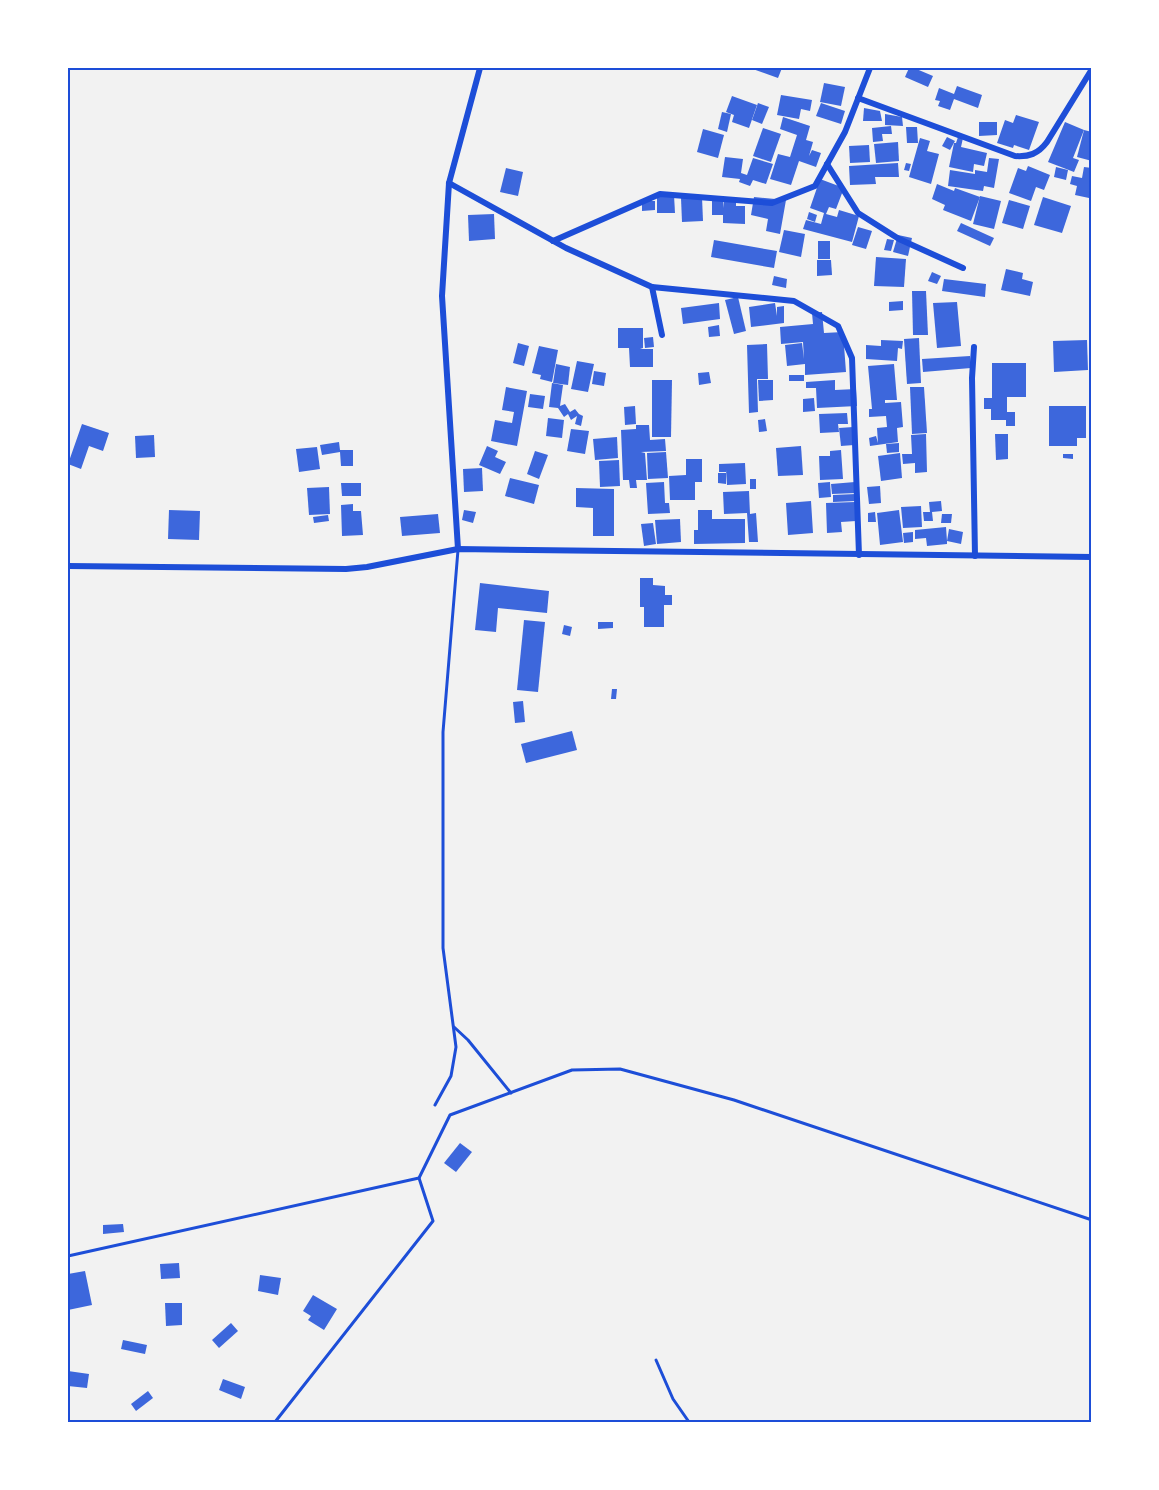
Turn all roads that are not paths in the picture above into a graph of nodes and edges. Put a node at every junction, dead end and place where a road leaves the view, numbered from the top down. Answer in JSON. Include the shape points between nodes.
{"nodes":[{"id":1,"x":480,"y":68,"type":"edge"},
{"id":2,"x":870,"y":68,"type":"edge"},
{"id":3,"x":1092,"y":69,"type":"edge"},
{"id":4,"x":858,"y":98,"type":"junction"},
{"id":5,"x":827,"y":164,"type":"junction"},
{"id":6,"x":449,"y":183,"type":"junction"},
{"id":7,"x":553,"y":241,"type":"junction"},
{"id":8,"x":963,"y":268,"type":"dead end"},
{"id":9,"x":652,"y":287,"type":"junction"},
{"id":10,"x":662,"y":335,"type":"dead end"},
{"id":11,"x":974,"y":347,"type":"dead end"},
{"id":12,"x":458,"y":549,"type":"junction"},
{"id":13,"x":859,"y":555,"type":"junction"},
{"id":14,"x":975,"y":556,"type":"junction"},
{"id":15,"x":1092,"y":557,"type":"edge"},
{"id":16,"x":68,"y":566,"type":"edge"},
{"id":17,"x":454,"y":1027,"type":"junction"},
{"id":18,"x":511,"y":1093,"type":"junction"},
{"id":19,"x":435,"y":1105,"type":"dead end"},
{"id":20,"x":419,"y":1178,"type":"junction"},
{"id":21,"x":1092,"y":1220,"type":"edge"},
{"id":22,"x":68,"y":1256,"type":"edge"},
{"id":23,"x":656,"y":1360,"type":"dead end"},
{"id":24,"x":275,"y":1422,"type":"edge"},
{"id":25,"x":689,"y":1422,"type":"edge"}],
"edges":[{"from":1,"to":6,"type":"street"},
{"from":2,"to":4,"type":"street"},
{"from":3,"to":4,"type":"street","via":[[1047,142],[1030,156],[1016,156]]},
{"from":4,"to":5,"type":"street"},
{"from":5,"to":7,"type":"street","via":[[814,186],[772,203],[660,194]]},
{"from":5,"to":8,"type":"street","via":[[858,213],[898,239]]},
{"from":6,"to":7,"type":"street"},
{"from":6,"to":12,"type":"street","via":[[442,296]]},
{"from":7,"to":9,"type":"street"},
{"from":9,"to":10,"type":"street"},
{"from":9,"to":13,"type":"street","via":[[794,301],[838,326],[852,358]]},
{"from":11,"to":14,"type":"street"},
{"from":12,"to":13,"type":"street"},
{"from":12,"to":16,"type":"street","via":[[346,569]]},
{"from":12,"to":17,"type":"lane","via":[[443,732],[442,948]]},
{"from":13,"to":14,"type":"street"},
{"from":14,"to":15,"type":"street"},
{"from":17,"to":18,"type":"lane"},
{"from":17,"to":19,"type":"lane","via":[[454,1068]]},
{"from":18,"to":20,"type":"lane","via":[[450,1115]]},
{"from":18,"to":21,"type":"lane","via":[[572,1070],[620,1069],[734,1100]]},
{"from":20,"to":22,"type":"lane"},
{"from":20,"to":24,"type":"lane","via":[[433,1221]]},
{"from":23,"to":25,"type":"lane","via":[[673,1399]]}]}
